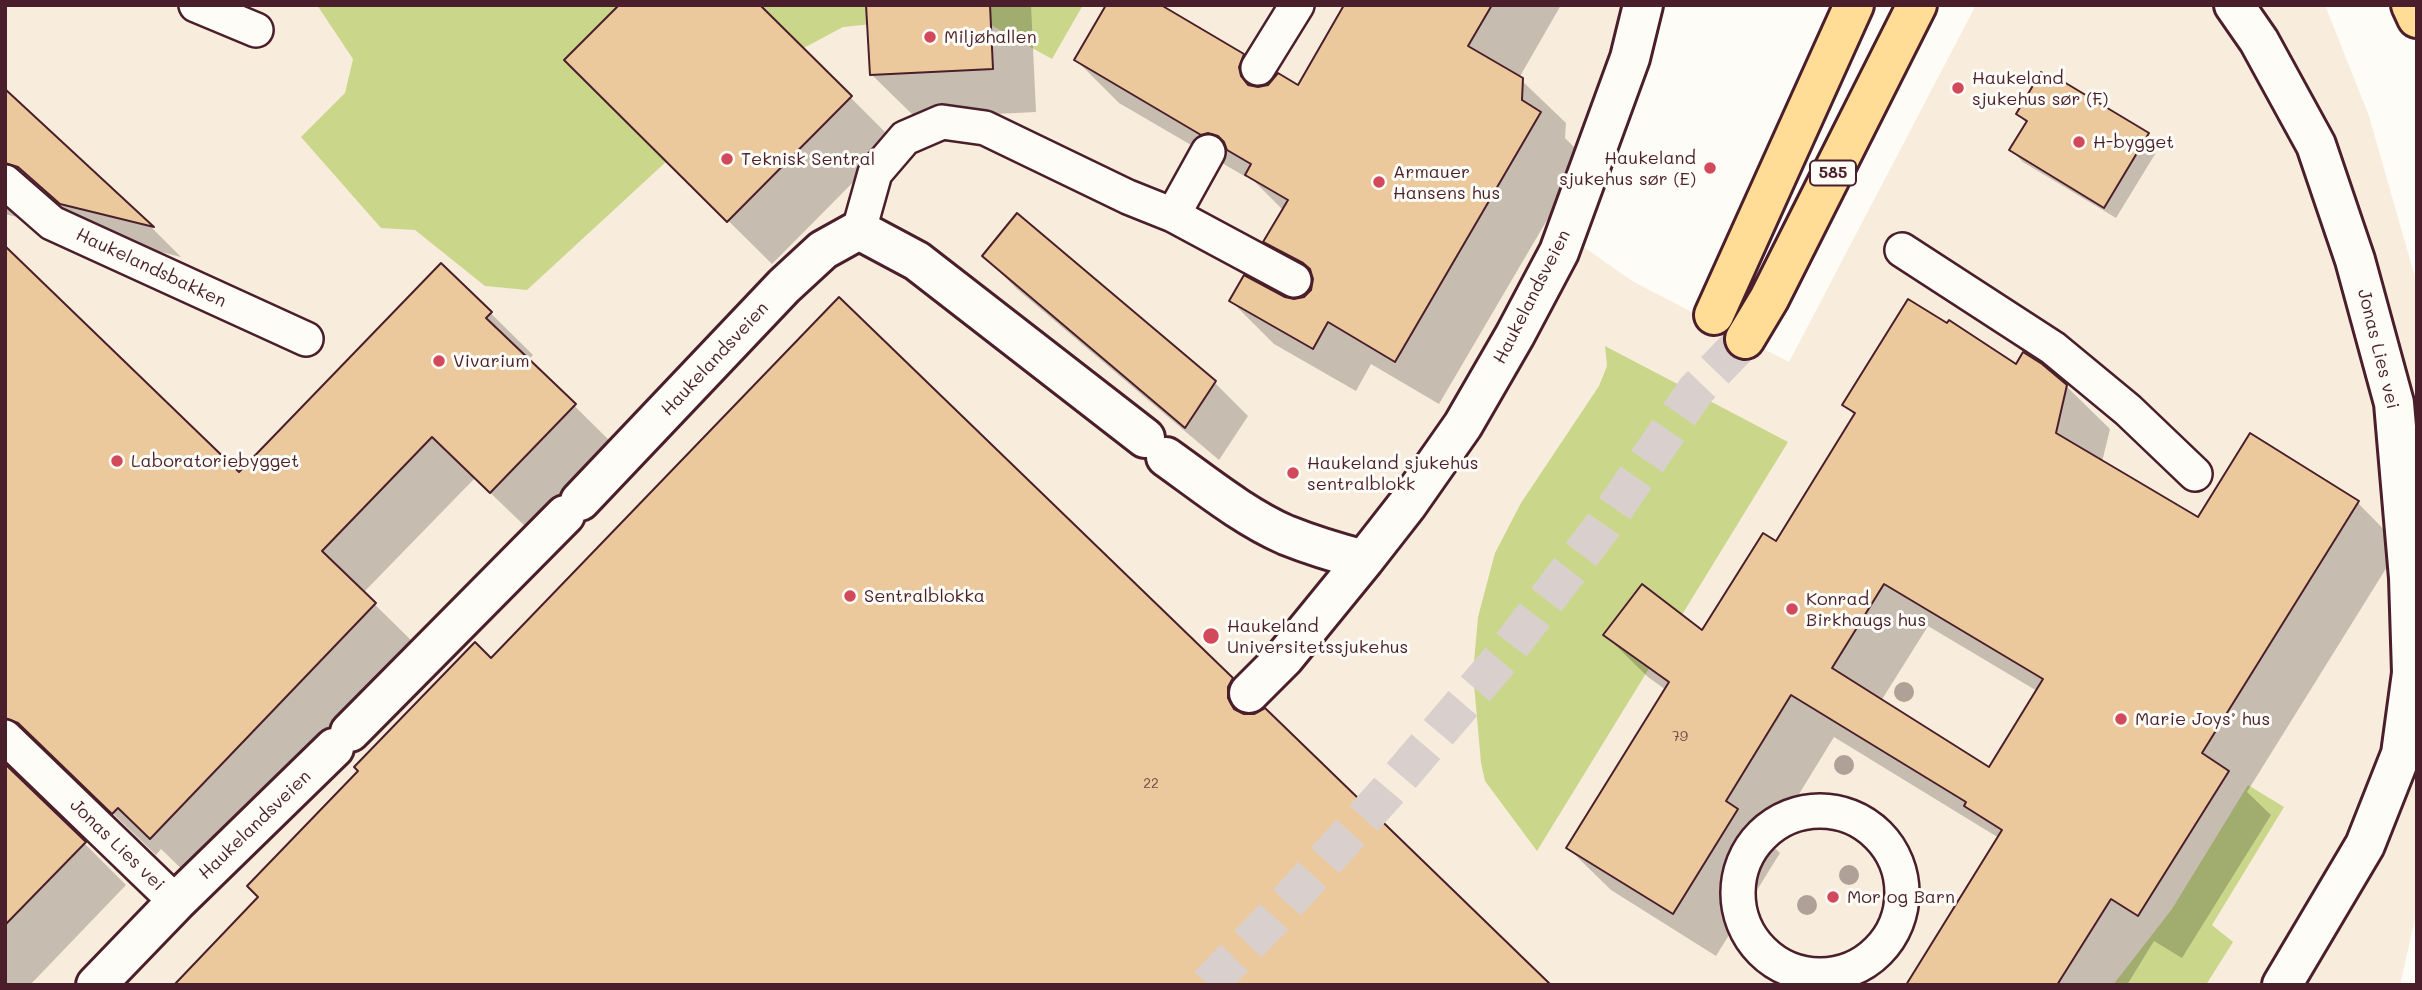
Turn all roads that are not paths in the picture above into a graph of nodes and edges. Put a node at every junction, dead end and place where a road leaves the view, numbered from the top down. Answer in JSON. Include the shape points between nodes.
{"nodes":[{"id":1,"x":196,"y":5,"type":"edge"},
{"id":2,"x":1297,"y":5,"type":"edge"},
{"id":3,"x":1643,"y":5,"type":"edge"},
{"id":4,"x":1854,"y":5,"type":"edge"},
{"id":5,"x":1917,"y":5,"type":"edge"},
{"id":6,"x":2234,"y":5,"type":"edge"},
{"id":7,"x":2411,"y":5,"type":"edge"},
{"id":8,"x":2417,"y":18,"type":"edge"},
{"id":9,"x":256,"y":30,"type":"dead end"},
{"id":10,"x":1258,"y":68,"type":"dead end"},
{"id":11,"x":1208,"y":152,"type":"dead end"},
{"id":12,"x":5,"y":182,"type":"edge"},
{"id":13,"x":1173,"y":215,"type":"junction"},
{"id":14,"x":859,"y":230,"type":"junction"},
{"id":15,"x":1902,"y":250,"type":"dead end"},
{"id":16,"x":1294,"y":280,"type":"dead end"},
{"id":17,"x":1714,"y":315,"type":"tunnel mouth"},
{"id":18,"x":306,"y":339,"type":"dead end"},
{"id":19,"x":1745,"y":339,"type":"tunnel mouth"},
{"id":20,"x":2195,"y":474,"type":"dead end"},
{"id":21,"x":1364,"y":560,"type":"junction"},
{"id":22,"x":1249,"y":693,"type":"dead end"},
{"id":23,"x":5,"y":737,"type":"edge"},
{"id":24,"x":176,"y":902,"type":"junction"},
{"id":25,"x":1798,"y":979,"type":"edge"},
{"id":26,"x":96,"y":985,"type":"edge"},
{"id":27,"x":2282,"y":985,"type":"edge"}],
"edges":[{"from":1,"to":9,"type":"lane"},
{"from":2,"to":10,"type":"lane"},
{"from":3,"to":21,"type":"street","name":"Haukelandsveien","via":[[1630,58],[1559,252],[1463,425]]},
{"from":4,"to":17,"type":"main road","number":"585"},
{"from":5,"to":19,"type":"main road","number":"585"},
{"from":6,"to":27,"type":"street","name":"Jonas Lies vei","via":[[2316,145],[2355,260],[2394,403],[2409,578],[2412,673],[2401,754],[2365,845]]},
{"from":7,"to":8,"type":"main road"},
{"from":11,"to":13,"type":"lane"},
{"from":12,"to":18,"type":"lane","name":"Haukelandsbakken","via":[[52,223]]},
{"from":13,"to":14,"type":"lane","via":[[985,128],[942,122],[905,138],[875,173]]},
{"from":13,"to":16,"type":"lane"},
{"from":14,"to":21,"type":"street","via":[[917,261],[1231,504],[1283,534]]},
{"from":14,"to":24,"type":"street","name":"Haukelandsveien","via":[[823,250],[784,286],[572,508]]},
{"from":15,"to":20,"type":"lane","via":[[2053,348]]},
{"from":21,"to":22,"type":"street","name":"Haukelandsveien","via":[[1284,658]]},
{"from":23,"to":24,"type":"lane","name":"Jonas Lies vei"},
{"from":24,"to":26,"type":"street","name":"Jonas Lies vei"},
{"from":25,"to":25,"type":"lane","via":[[1853,969],[1876,954],[1892,933],[1901,907],[1901,880],[1892,855],[1876,833],[1853,818],[1827,811],[1800,813],[1775,824],[1755,842],[1742,867],[1737,894],[1742,920],[1755,944]]}]}
